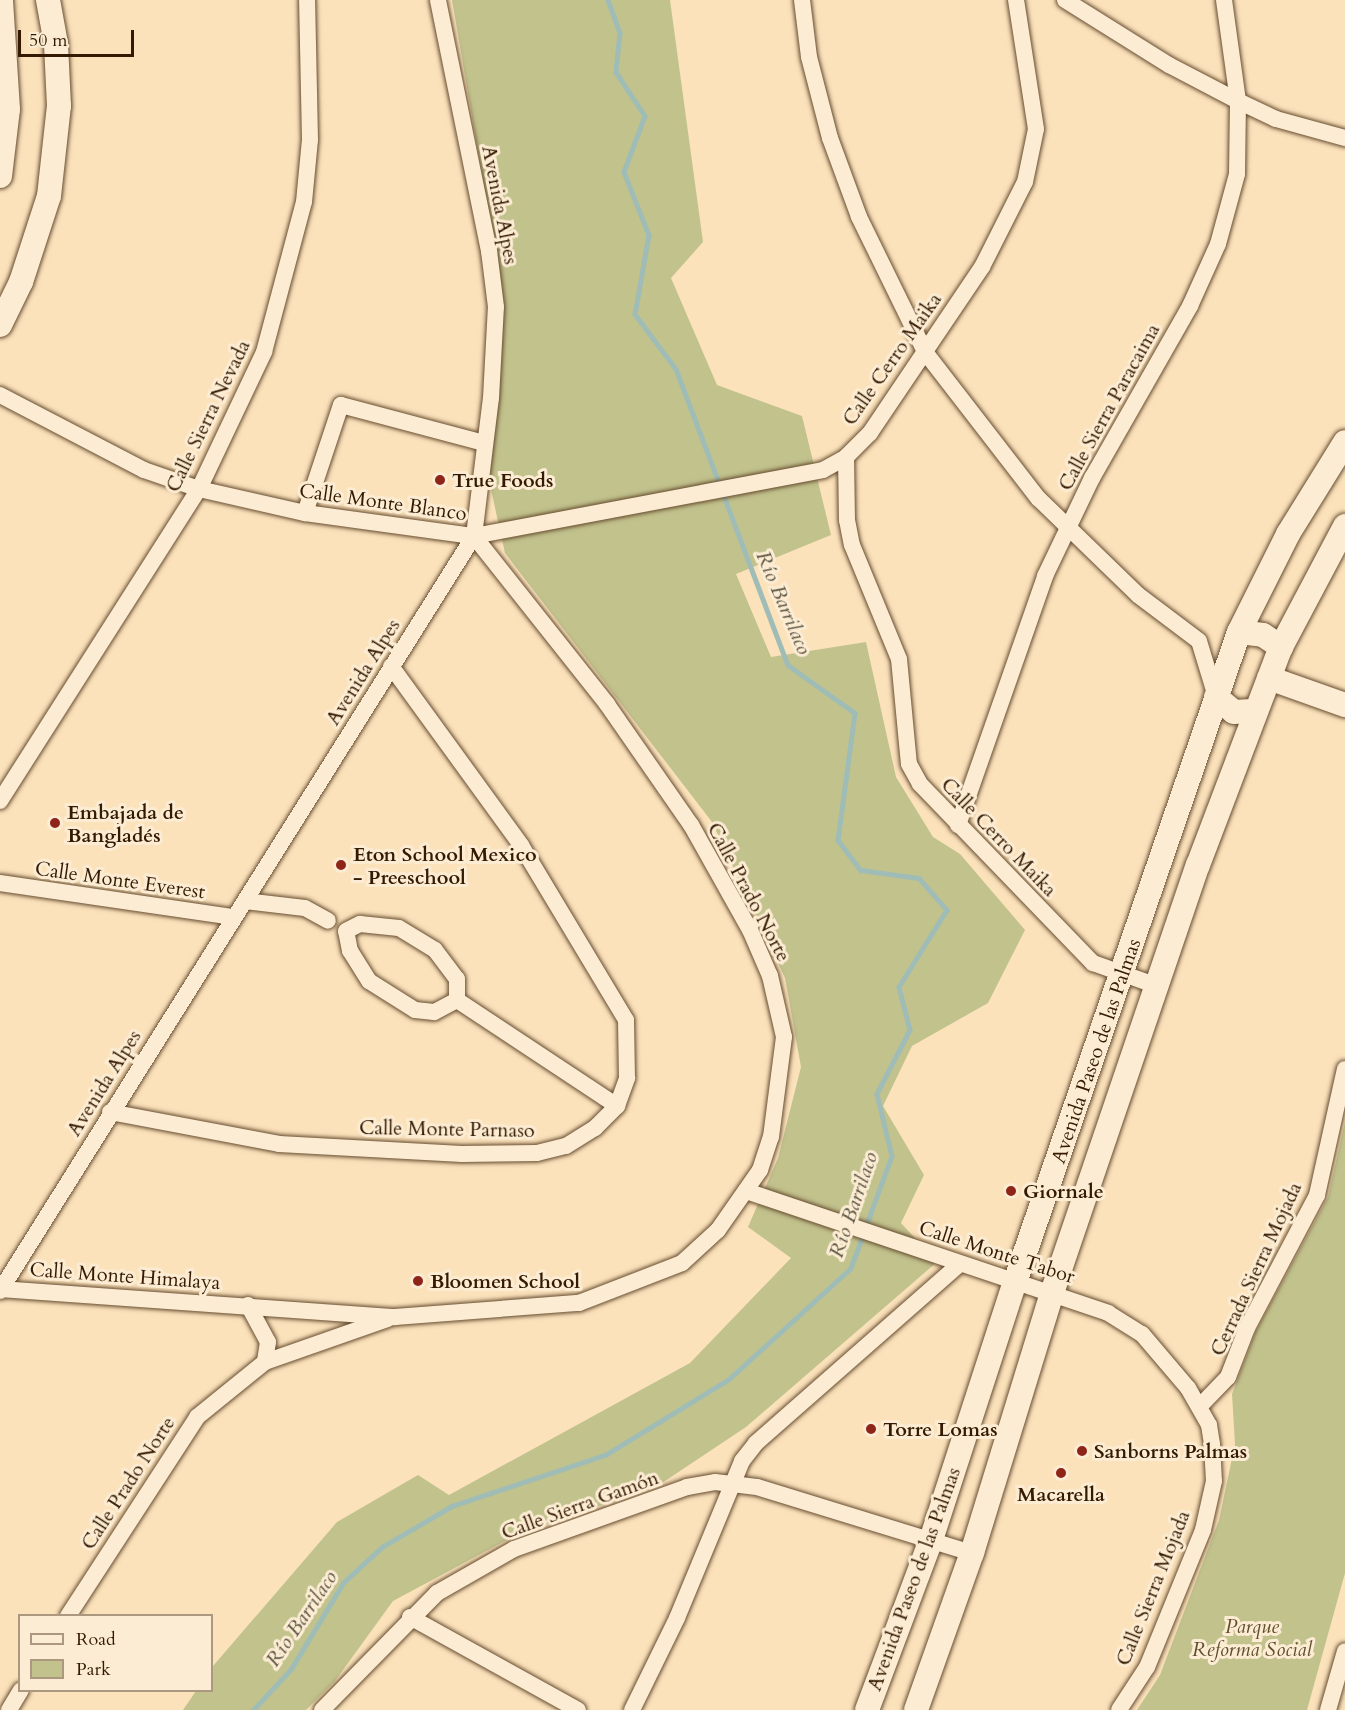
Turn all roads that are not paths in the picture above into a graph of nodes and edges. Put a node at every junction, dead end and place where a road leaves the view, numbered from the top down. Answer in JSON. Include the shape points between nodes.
{"nodes":[{"id":1,"x":1,"y":0,"type":"edge"},
{"id":2,"x":48,"y":0,"type":"edge"},
{"id":3,"x":307,"y":0,"type":"edge"},
{"id":4,"x":438,"y":0,"type":"edge"},
{"id":5,"x":802,"y":0,"type":"edge"},
{"id":6,"x":1016,"y":0,"type":"edge"},
{"id":7,"x":1065,"y":0,"type":"edge"},
{"id":8,"x":1224,"y":0,"type":"edge"},
{"id":9,"x":1238,"y":101,"type":"junction"},
{"id":10,"x":1345,"y":138,"type":"edge"},
{"id":11,"x":0,"y":176,"type":"edge"},
{"id":12,"x":0,"y":325,"type":"edge"},
{"id":13,"x":925,"y":352,"type":"junction"},
{"id":14,"x":0,"y":395,"type":"edge"},
{"id":15,"x":1345,"y":442,"type":"edge"},
{"id":16,"x":484,"y":443,"type":"junction"},
{"id":17,"x":846,"y":457,"type":"junction"},
{"id":18,"x":199,"y":489,"type":"junction"},
{"id":19,"x":305,"y":513,"type":"junction"},
{"id":20,"x":1345,"y":526,"type":"edge"},
{"id":21,"x":1066,"y":528,"type":"junction"},
{"id":22,"x":474,"y":536,"type":"junction"},
{"id":23,"x":1239,"y":632,"type":"junction"},
{"id":24,"x":1281,"y":647,"type":"junction"},
{"id":25,"x":391,"y":666,"type":"junction"},
{"id":26,"x":1269,"y":678,"type":"junction"},
{"id":27,"x":1216,"y":697,"type":"junction"},
{"id":28,"x":1345,"y":705,"type":"edge"},
{"id":29,"x":1256,"y":711,"type":"junction"},
{"id":30,"x":0,"y":801,"type":"edge"},
{"id":31,"x":958,"y":825,"type":"junction"},
{"id":32,"x":0,"y":883,"type":"edge"},
{"id":33,"x":245,"y":901,"type":"junction"},
{"id":34,"x":234,"y":917,"type":"junction"},
{"id":35,"x":328,"y":921,"type":"dead end"},
{"id":36,"x":1122,"y":976,"type":"junction"},
{"id":37,"x":1160,"y":987,"type":"junction"},
{"id":38,"x":457,"y":1000,"type":"junction"},
{"id":39,"x":1345,"y":1069,"type":"edge"},
{"id":40,"x":617,"y":1106,"type":"junction"},
{"id":41,"x":110,"y":1112,"type":"junction"},
{"id":42,"x":746,"y":1191,"type":"junction"},
{"id":43,"x":960,"y":1264,"type":"junction"},
{"id":44,"x":1016,"y":1279,"type":"junction"},
{"id":45,"x":0,"y":1290,"type":"edge"},
{"id":46,"x":1053,"y":1290,"type":"junction"},
{"id":47,"x":248,"y":1305,"type":"junction"},
{"id":48,"x":394,"y":1317,"type":"junction"},
{"id":49,"x":265,"y":1362,"type":"junction"},
{"id":50,"x":1200,"y":1406,"type":"junction"},
{"id":51,"x":731,"y":1482,"type":"junction"},
{"id":52,"x":931,"y":1540,"type":"junction"},
{"id":53,"x":972,"y":1554,"type":"junction"},
{"id":54,"x":69,"y":1614,"type":"edge"},
{"id":55,"x":410,"y":1617,"type":"junction"},
{"id":56,"x":1345,"y":1651,"type":"edge"},
{"id":57,"x":322,"y":1710,"type":"edge"},
{"id":58,"x":579,"y":1710,"type":"edge"},
{"id":59,"x":632,"y":1710,"type":"edge"},
{"id":60,"x":867,"y":1710,"type":"edge"},
{"id":61,"x":916,"y":1710,"type":"edge"},
{"id":62,"x":1119,"y":1710,"type":"edge"},
{"id":63,"x":1328,"y":1710,"type":"edge"}],
"edges":[{"from":1,"to":11,"type":"main road","via":[[8,109]]},
{"from":2,"to":12,"type":"main road","via":[[56,44],[59,106],[49,196],[21,282]]},
{"from":3,"to":18,"type":"street","name":"Calle Sierra Nevada","via":[[310,140],[304,202],[264,352]]},
{"from":4,"to":16,"type":"street","name":"Avenida Alpes","via":[[489,251],[496,307]]},
{"from":5,"to":13,"type":"street","via":[[809,57],[830,138],[859,217]]},
{"from":6,"to":13,"type":"street","name":"Calle Cerro Maika","via":[[1036,129],[1025,182],[982,267]]},
{"from":7,"to":9,"type":"street","via":[[1169,65]]},
{"from":8,"to":9,"type":"street","name":"Calle Sierra Paracaima"},
{"from":9,"to":10,"type":"street","via":[[1276,119]]},
{"from":9,"to":21,"type":"street","name":"Calle Sierra Paracaima","via":[[1237,174],[1218,244],[1190,306]]},
{"from":13,"to":17,"type":"street","name":"Calle Cerro Maika","via":[[870,433]]},
{"from":13,"to":21,"type":"street","via":[[1008,462]]},
{"from":14,"to":18,"type":"street","name":"Calle Monte Blanco","via":[[134,465]]},
{"from":15,"to":23,"type":"main road","name":"Avenida Paseo de las Palmas","via":[[1287,534]]},
{"from":16,"to":19,"type":"street","via":[[341,405]]},
{"from":16,"to":22,"type":"street","name":"Avenida Alpes"},
{"from":17,"to":22,"type":"street","name":"Calle Monte Blanco","via":[[812,473]]},
{"from":17,"to":31,"type":"street","name":"Calle Cerro Maika","via":[[846,520],[899,659],[909,764],[920,784]]},
{"from":18,"to":19,"type":"street","name":"Calle Monte Blanco"},
{"from":18,"to":30,"type":"street","name":"Calle Sierra Nevada"},
{"from":19,"to":22,"type":"street","name":"Calle Monte Blanco"},
{"from":20,"to":24,"type":"main road","name":"Avenida Paseo de las Palmas"},
{"from":21,"to":27,"type":"street","via":[[1138,595],[1199,641]]},
{"from":21,"to":31,"type":"street","name":"Calle Sierra Paracaima","via":[[1045,576]]},
{"from":22,"to":25,"type":"street","name":"Avenida Alpes"},
{"from":22,"to":42,"type":"street","name":"Calle Prado Norte","via":[[539,613],[691,825],[750,930],[770,976],[784,1037],[784,1065],[771,1137]]},
{"from":23,"to":24,"type":"main road","via":[[1263,635]]},
{"from":23,"to":27,"type":"main road","name":"Avenida Paseo de las Palmas"},
{"from":24,"to":26,"type":"main road","name":"Avenida Paseo de las Palmas"},
{"from":25,"to":33,"type":"street","name":"Avenida Alpes"},
{"from":25,"to":40,"type":"street","name":"Calle Monte Parnaso","via":[[521,845],[626,1020],[627,1078]]},
{"from":26,"to":28,"type":"main road"},
{"from":26,"to":29,"type":"main road","name":"Avenida Paseo de las Palmas"},
{"from":27,"to":29,"type":"main road","via":[[1234,712]]},
{"from":27,"to":36,"type":"main road","name":"Avenida Paseo de las Palmas"},
{"from":29,"to":37,"type":"main road","name":"Avenida Paseo de las Palmas"},
{"from":31,"to":36,"type":"street","name":"Calle Cerro Maika","via":[[1093,963]]},
{"from":32,"to":34,"type":"street","name":"Calle Monte Everest"},
{"from":33,"to":34,"type":"street","name":"Avenida Alpes"},
{"from":33,"to":35,"type":"street","via":[[305,908]]},
{"from":34,"to":41,"type":"street","name":"Avenida Alpes"},
{"from":36,"to":37,"type":"street","name":"Calle Cerro Maika"},
{"from":36,"to":44,"type":"main road","name":"Avenida Paseo de las Palmas"},
{"from":37,"to":46,"type":"main road","name":"Avenida Paseo de las Palmas"},
{"from":38,"to":38,"type":"street","via":[[457,979],[435,950],[417,936],[376,924],[346,931],[357,965],[393,999],[415,1010],[434,1012]]},
{"from":38,"to":40,"type":"street"},
{"from":39,"to":50,"type":"street","name":"Cerrada Sierra Mojada","via":[[1317,1195],[1247,1328],[1228,1377]]},
{"from":40,"to":41,"type":"street","name":"Calle Monte Parnaso","via":[[595,1128],[566,1146],[537,1153],[462,1154],[279,1144]]},
{"from":41,"to":45,"type":"street","name":"Avenida Alpes"},
{"from":42,"to":43,"type":"street","name":"Calle Monte Tabor"},
{"from":42,"to":48,"type":"street","name":"Calle Prado Norte","via":[[718,1230],[682,1263],[620,1290],[579,1303]]},
{"from":43,"to":44,"type":"street","name":"Calle Monte Tabor"},
{"from":43,"to":51,"type":"street","via":[[756,1443]]},
{"from":44,"to":46,"type":"street","name":"Calle Monte Tabor"},
{"from":44,"to":52,"type":"main road","name":"Avenida Paseo de las Palmas"},
{"from":45,"to":47,"type":"street","name":"Calle Monte Himalaya"},
{"from":46,"to":50,"type":"street","name":"Calle Monte Tabor","via":[[1108,1312],[1142,1334],[1169,1362]]},
{"from":46,"to":53,"type":"main road","name":"Avenida Paseo de las Palmas"},
{"from":47,"to":48,"type":"street","name":"Calle Prado Norte"},
{"from":47,"to":49,"type":"street","via":[[268,1341]]},
{"from":48,"to":49,"type":"street","name":"Calle Prado Norte"},
{"from":49,"to":54,"type":"street","name":"Calle Prado Norte","via":[[197,1417]]},
{"from":50,"to":62,"type":"street","name":"Calle Sierra Mojada","via":[[1209,1425],[1214,1481],[1203,1530],[1147,1667]]},
{"from":51,"to":52,"type":"street"},
{"from":51,"to":55,"type":"street","name":"Calle Sierra Gamón","via":[[687,1487],[514,1549],[437,1593]]},
{"from":51,"to":59,"type":"street","via":[[677,1618]]},
{"from":52,"to":53,"type":"street"},
{"from":52,"to":60,"type":"main road","name":"Avenida Paseo de las Palmas"},
{"from":53,"to":61,"type":"main road","name":"Avenida Paseo de las Palmas"},
{"from":55,"to":57,"type":"street","name":"Calle Sierra Gamón"},
{"from":55,"to":58,"type":"street"},
{"from":56,"to":63,"type":"street"}]}
